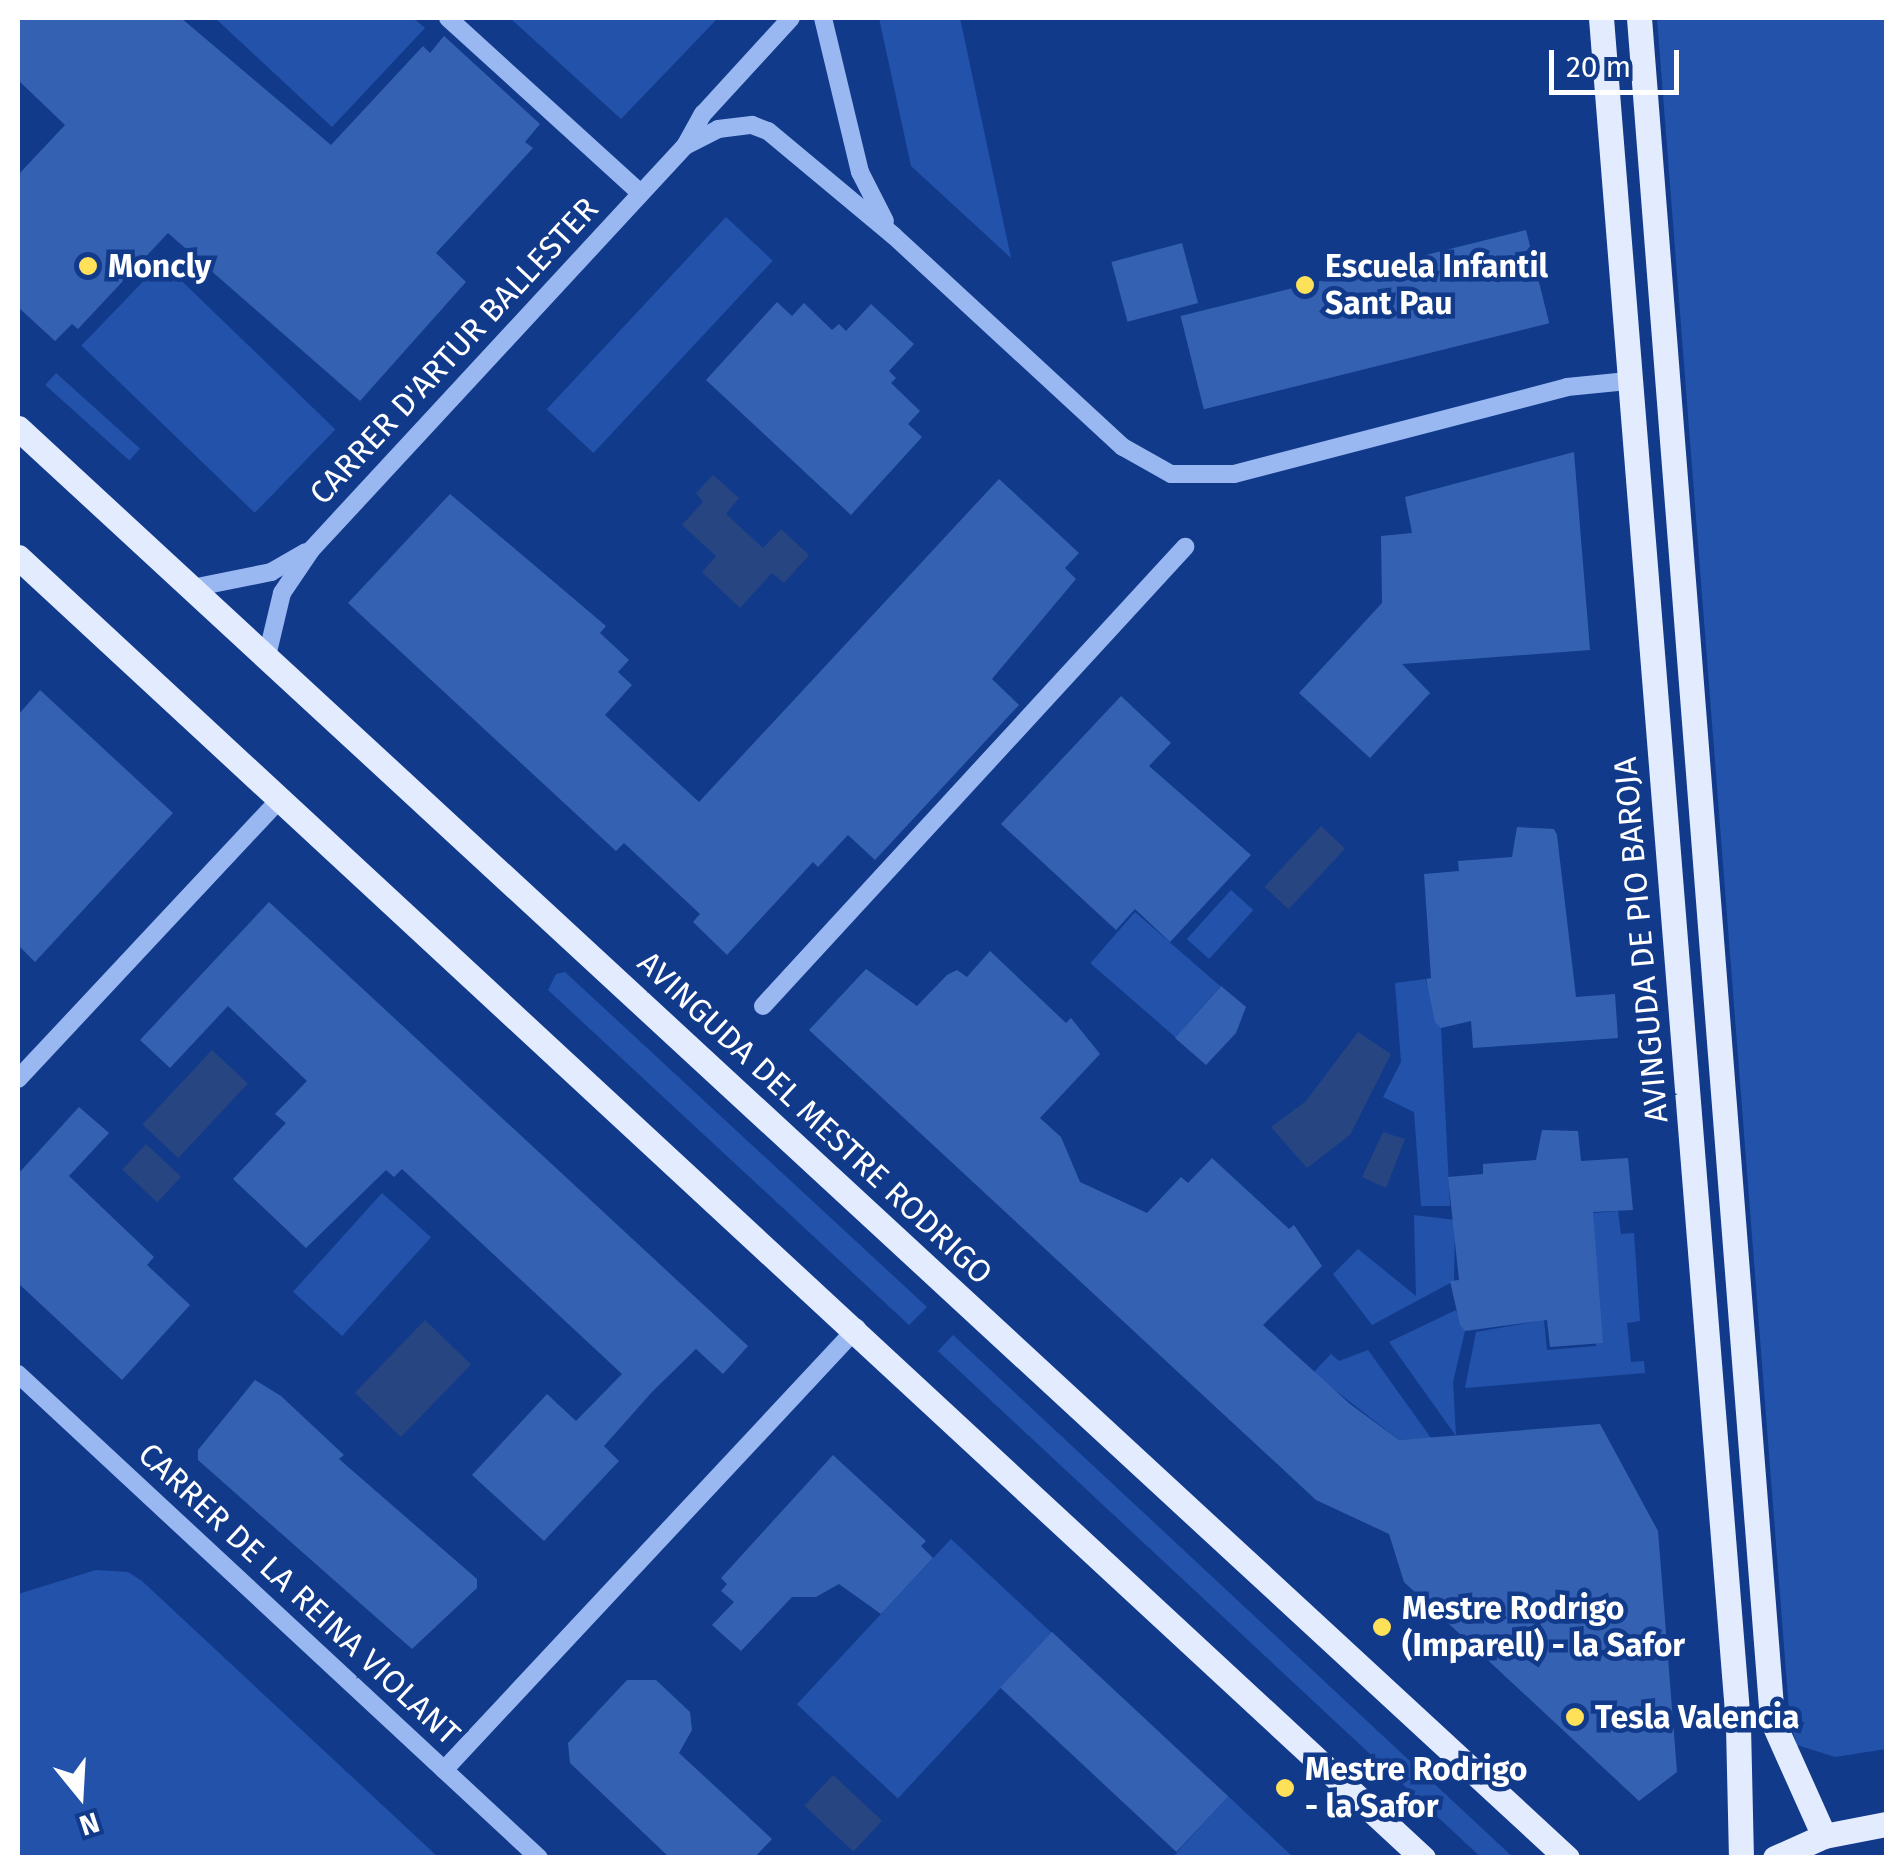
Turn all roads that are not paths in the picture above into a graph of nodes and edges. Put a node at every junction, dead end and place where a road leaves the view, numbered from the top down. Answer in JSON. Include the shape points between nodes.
{"nodes":[{"id":1,"x":448,"y":18,"type":"edge"},
{"id":2,"x":791,"y":18,"type":"edge"},
{"id":3,"x":823,"y":18,"type":"edge"},
{"id":4,"x":1600,"y":18,"type":"edge"},
{"id":5,"x":1639,"y":18,"type":"edge"},
{"id":6,"x":685,"y":146,"type":"junction"},
{"id":7,"x":640,"y":193,"type":"junction"},
{"id":8,"x":894,"y":236,"type":"junction"},
{"id":9,"x":1628,"y":381,"type":"junction"},
{"id":10,"x":18,"y":428,"type":"edge"},
{"id":11,"x":1185,"y":547,"type":"dead end"},
{"id":12,"x":311,"y":550,"type":"junction"},
{"id":13,"x":18,"y":557,"type":"edge"},
{"id":14,"x":192,"y":588,"type":"junction"},
{"id":15,"x":267,"y":656,"type":"junction"},
{"id":16,"x":279,"y":800,"type":"junction"},
{"id":17,"x":763,"y":1006,"type":"dead end"},
{"id":18,"x":18,"y":1079,"type":"edge"},
{"id":19,"x":857,"y":1328,"type":"junction"},
{"id":20,"x":18,"y":1374,"type":"edge"},
{"id":21,"x":444,"y":1770,"type":"junction"},
{"id":22,"x":1886,"y":1824,"type":"edge"},
{"id":23,"x":1824,"y":1836,"type":"junction"},
{"id":24,"x":540,"y":1858,"type":"edge"},
{"id":25,"x":1423,"y":1858,"type":"edge"},
{"id":26,"x":1567,"y":1858,"type":"edge"},
{"id":27,"x":1741,"y":1858,"type":"edge"},
{"id":28,"x":1776,"y":1858,"type":"edge"}],
"edges":[{"from":1,"to":7,"type":"street","name":"CARRER D'ARTUR BALLESTER"},
{"from":2,"to":6,"type":"street","name":"CARRER D'ARTUR BALLESTER","via":[[703,114]]},
{"from":3,"to":8,"type":"street","name":"CARRER D'ARTUR BALLESTER","via":[[860,172]]},
{"from":4,"to":9,"type":"main road","name":"AVINGUDA DE PIO BAROJA"},
{"from":5,"to":23,"type":"main road","via":[[1772,1720]]},
{"from":6,"to":7,"type":"street","name":"CARRER D'ARTUR BALLESTER"},
{"from":6,"to":8,"type":"street","name":"CARRER D'ARTUR BALLESTER","via":[[718,128],[752,124]]},
{"from":7,"to":12,"type":"street","name":"CARRER D'ARTUR BALLESTER"},
{"from":8,"to":9,"type":"street","name":"CARRER D'ARTUR BALLESTER","via":[[1143,461],[1197,479],[1567,387]]},
{"from":9,"to":27,"type":"main road","name":"AVINGUDA DE PIO BAROJA","via":[[1738,1726]]},
{"from":10,"to":14,"type":"main road","name":"AVINGUDA DEL MESTRE RODRIGO"},
{"from":11,"to":17,"type":"street"},
{"from":12,"to":14,"type":"street","name":"CARRER D'ARTUR BALLESTER","via":[[270,572]]},
{"from":12,"to":15,"type":"street","name":"CARRER D'ARTUR BALLESTER","via":[[282,594]]},
{"from":13,"to":16,"type":"main road"},
{"from":14,"to":15,"type":"main road","name":"AVINGUDA DEL MESTRE RODRIGO"},
{"from":15,"to":26,"type":"main road","name":"AVINGUDA DEL MESTRE RODRIGO"},
{"from":16,"to":18,"type":"street"},
{"from":16,"to":19,"type":"main road"},
{"from":19,"to":21,"type":"street"},
{"from":19,"to":25,"type":"main road"},
{"from":20,"to":21,"type":"street","name":"CARRER DE LA REINA VIOLANT"},
{"from":21,"to":24,"type":"street","name":"CARRER DE LA REINA VIOLANT"},
{"from":22,"to":23,"type":"main road"},
{"from":23,"to":28,"type":"main road"}]}
